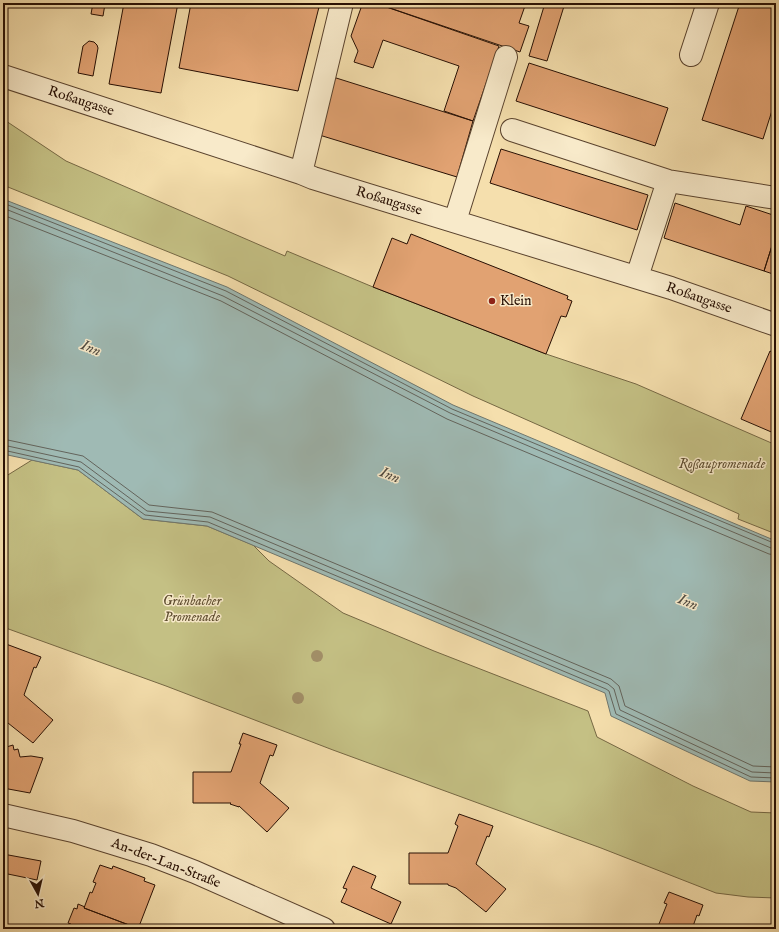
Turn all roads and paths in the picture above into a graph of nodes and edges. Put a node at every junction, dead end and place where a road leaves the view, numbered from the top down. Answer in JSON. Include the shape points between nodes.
{"nodes":[{"id":1,"x":342,"y":3,"type":"edge"},
{"id":2,"x":708,"y":3,"type":"edge"},
{"id":3,"x":691,"y":55,"type":"dead end"},
{"id":4,"x":506,"y":57,"type":"dead end"},
{"id":5,"x":3,"y":76,"type":"edge"},
{"id":6,"x":512,"y":130,"type":"dead end"},
{"id":7,"x":301,"y":173,"type":"junction"},
{"id":8,"x":668,"y":181,"type":"junction"},
{"id":9,"x":776,"y":198,"type":"edge"},
{"id":10,"x":455,"y":221,"type":"junction"},
{"id":11,"x":637,"y":277,"type":"junction"},
{"id":12,"x":776,"y":325,"type":"edge"},
{"id":13,"x":3,"y":815,"type":"edge"},
{"id":14,"x":324,"y":929,"type":"edge"}],
"edges":[{"from":1,"to":7,"type":"street"},
{"from":2,"to":3,"type":"street"},
{"from":4,"to":10,"type":"street"},
{"from":5,"to":7,"type":"street","name":"Roßaugasse"},
{"from":6,"to":8,"type":"street"},
{"from":7,"to":10,"type":"street","name":"Roßaugasse"},
{"from":8,"to":9,"type":"street"},
{"from":8,"to":11,"type":"street"},
{"from":10,"to":11,"type":"street","name":"Roßaugasse"},
{"from":11,"to":12,"type":"street","name":"Roßaugasse"},
{"from":13,"to":14,"type":"street","name":"An-der-Lan-Straße","via":[[73,831],[151,855]]}]}
